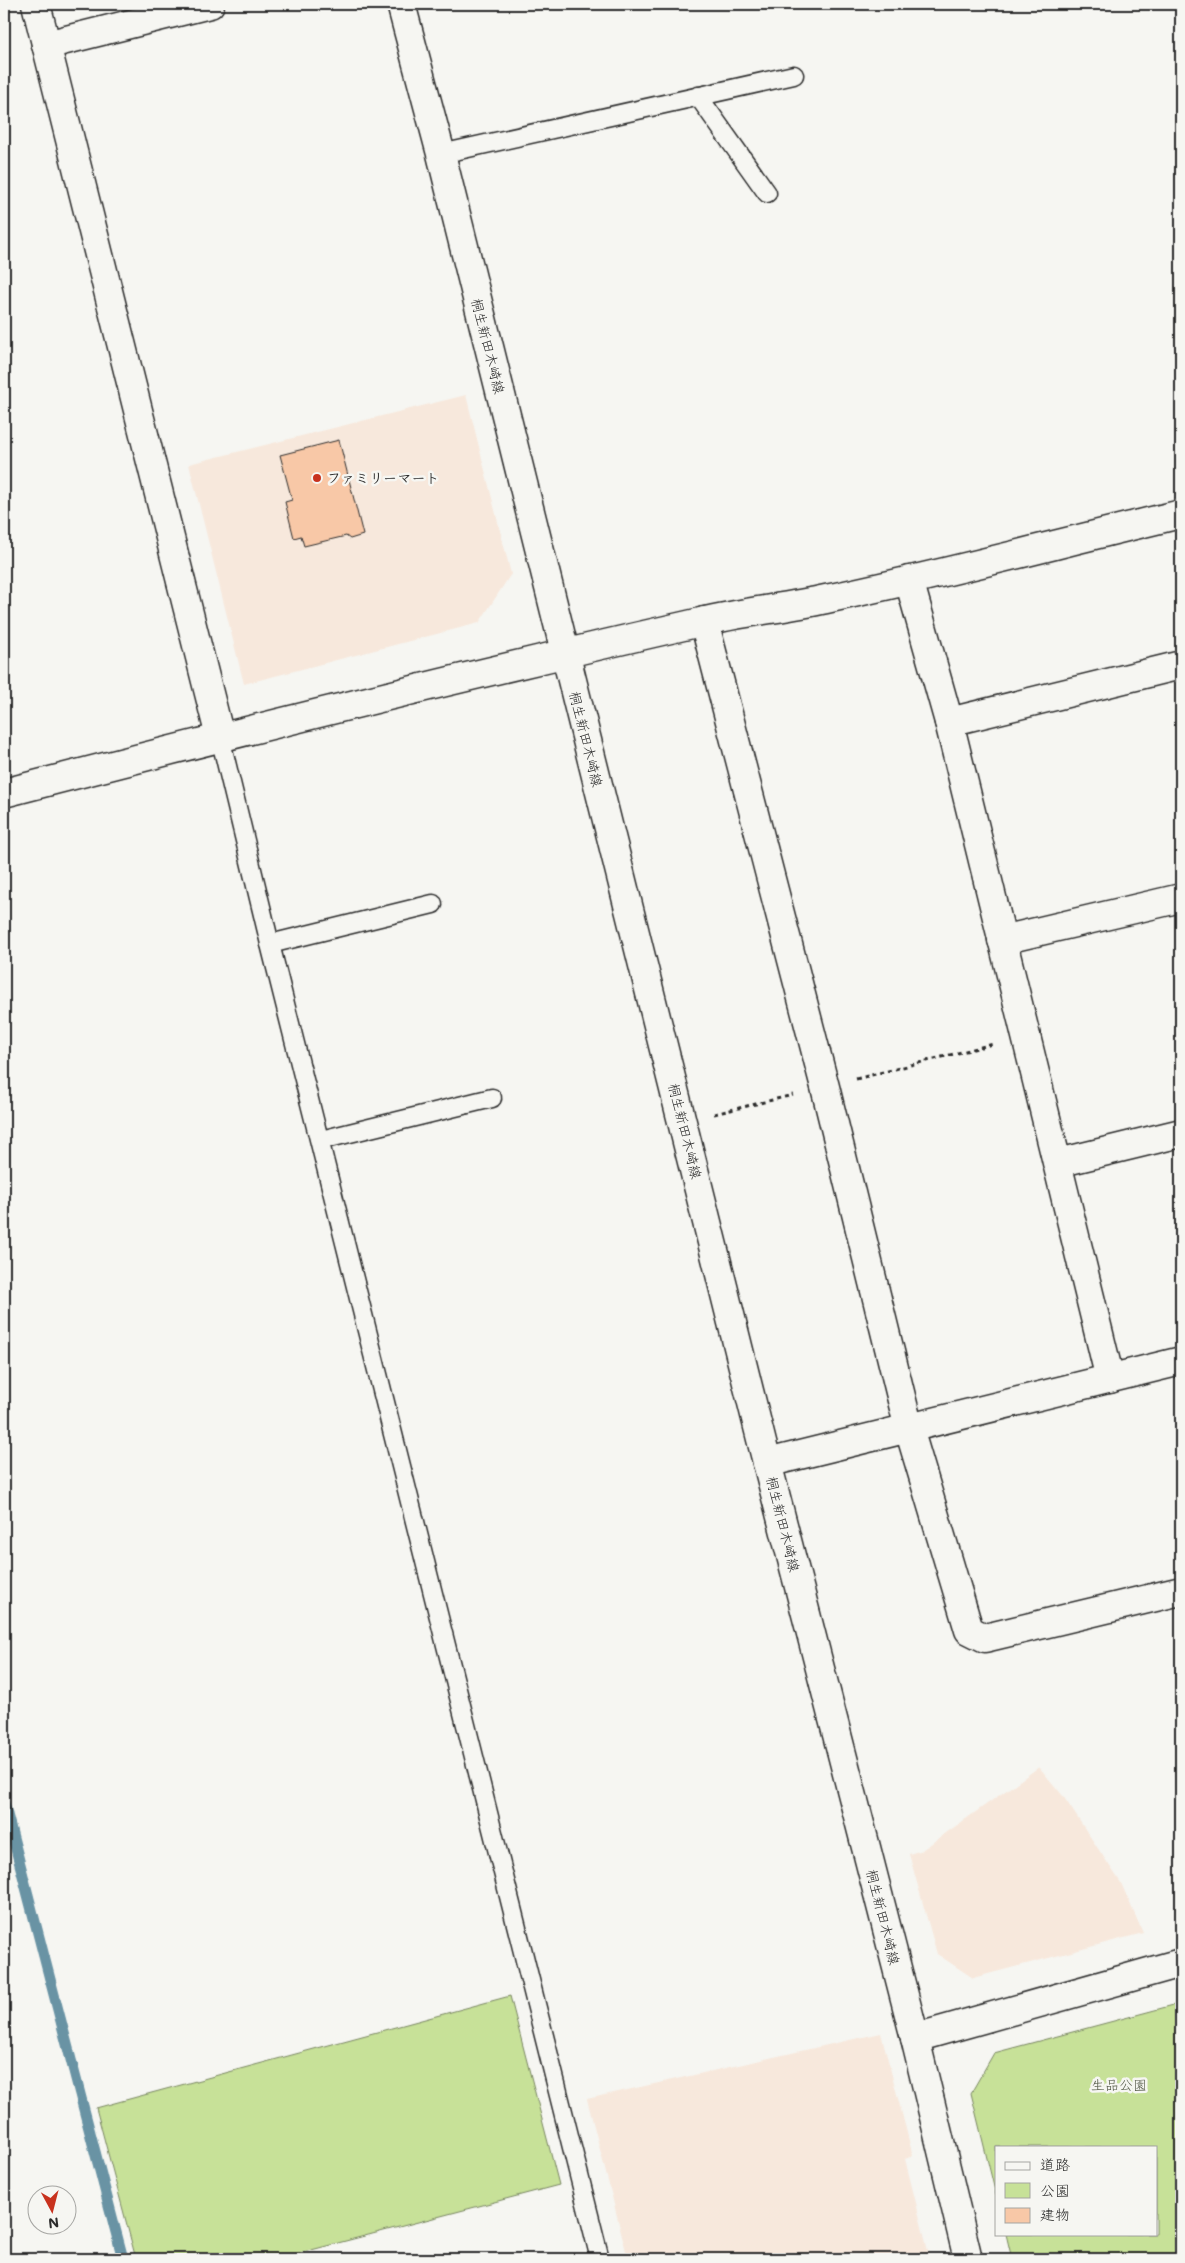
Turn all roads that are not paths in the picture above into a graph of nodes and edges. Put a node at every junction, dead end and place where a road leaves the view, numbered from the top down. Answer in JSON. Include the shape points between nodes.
{"nodes":[{"id":1,"x":36,"y":4,"type":"edge"},
{"id":2,"x":210,"y":4,"type":"edge"},
{"id":3,"x":401,"y":4,"type":"edge"},
{"id":4,"x":46,"y":45,"type":"junction"},
{"id":5,"x":794,"y":75,"type":"dead end"},
{"id":6,"x":698,"y":96,"type":"junction"},
{"id":7,"x":441,"y":154,"type":"junction"},
{"id":8,"x":767,"y":193,"type":"dead end"},
{"id":9,"x":1181,"y":514,"type":"edge"},
{"id":10,"x":909,"y":580,"type":"junction"},
{"id":11,"x":704,"y":621,"type":"junction"},
{"id":12,"x":564,"y":654,"type":"junction"},
{"id":13,"x":1181,"y":665,"type":"edge"},
{"id":14,"x":949,"y":722,"type":"junction"},
{"id":15,"x":220,"y":737,"type":"junction"},
{"id":16,"x":4,"y":793,"type":"edge"},
{"id":17,"x":1181,"y":898,"type":"edge"},
{"id":18,"x":432,"y":904,"type":"dead end"},
{"id":19,"x":1002,"y":940,"type":"junction"},
{"id":20,"x":270,"y":944,"type":"junction"},
{"id":21,"x":492,"y":1098,"type":"dead end"},
{"id":22,"x":1181,"y":1133,"type":"edge"},
{"id":23,"x":321,"y":1140,"type":"junction"},
{"id":24,"x":1058,"y":1163,"type":"junction"},
{"id":25,"x":1181,"y":1361,"type":"edge"},
{"id":26,"x":1110,"y":1379,"type":"junction"},
{"id":27,"x":909,"y":1429,"type":"junction"},
{"id":28,"x":767,"y":1463,"type":"junction"},
{"id":29,"x":1181,"y":1591,"type":"edge"},
{"id":30,"x":1181,"y":1963,"type":"edge"},
{"id":31,"x":915,"y":2038,"type":"junction"},
{"id":32,"x":600,"y":2259,"type":"edge"},
{"id":33,"x":968,"y":2259,"type":"edge"}],
"edges":[{"from":1,"to":4,"type":"street"},
{"from":2,"to":4,"type":"street"},
{"from":3,"to":7,"type":"street","name":"桐生新田木崎線"},
{"from":4,"to":15,"type":"street"},
{"from":5,"to":6,"type":"lane"},
{"from":6,"to":7,"type":"lane"},
{"from":6,"to":8,"type":"lane"},
{"from":7,"to":12,"type":"street","name":"桐生新田木崎線"},
{"from":9,"to":10,"type":"street"},
{"from":10,"to":11,"type":"street"},
{"from":10,"to":14,"type":"street"},
{"from":11,"to":12,"type":"street"},
{"from":11,"to":27,"type":"street","via":[[825,1087]]},
{"from":12,"to":15,"type":"street"},
{"from":12,"to":28,"type":"street","name":"桐生新田木崎線"},
{"from":13,"to":14,"type":"street"},
{"from":14,"to":19,"type":"street"},
{"from":15,"to":16,"type":"street"},
{"from":15,"to":20,"type":"lane"},
{"from":17,"to":19,"type":"street"},
{"from":18,"to":20,"type":"lane"},
{"from":19,"to":24,"type":"street"},
{"from":20,"to":23,"type":"lane"},
{"from":21,"to":23,"type":"lane"},
{"from":22,"to":24,"type":"street"},
{"from":23,"to":32,"type":"lane"},
{"from":24,"to":26,"type":"street"},
{"from":25,"to":26,"type":"street"},
{"from":26,"to":27,"type":"street"},
{"from":27,"to":28,"type":"street"},
{"from":27,"to":29,"type":"street","via":[[969,1630],[985,1638]]},
{"from":28,"to":31,"type":"street","name":"桐生新田木崎線"},
{"from":30,"to":31,"type":"street"},
{"from":31,"to":33,"type":"street","name":"桐生新田木崎線"}]}
